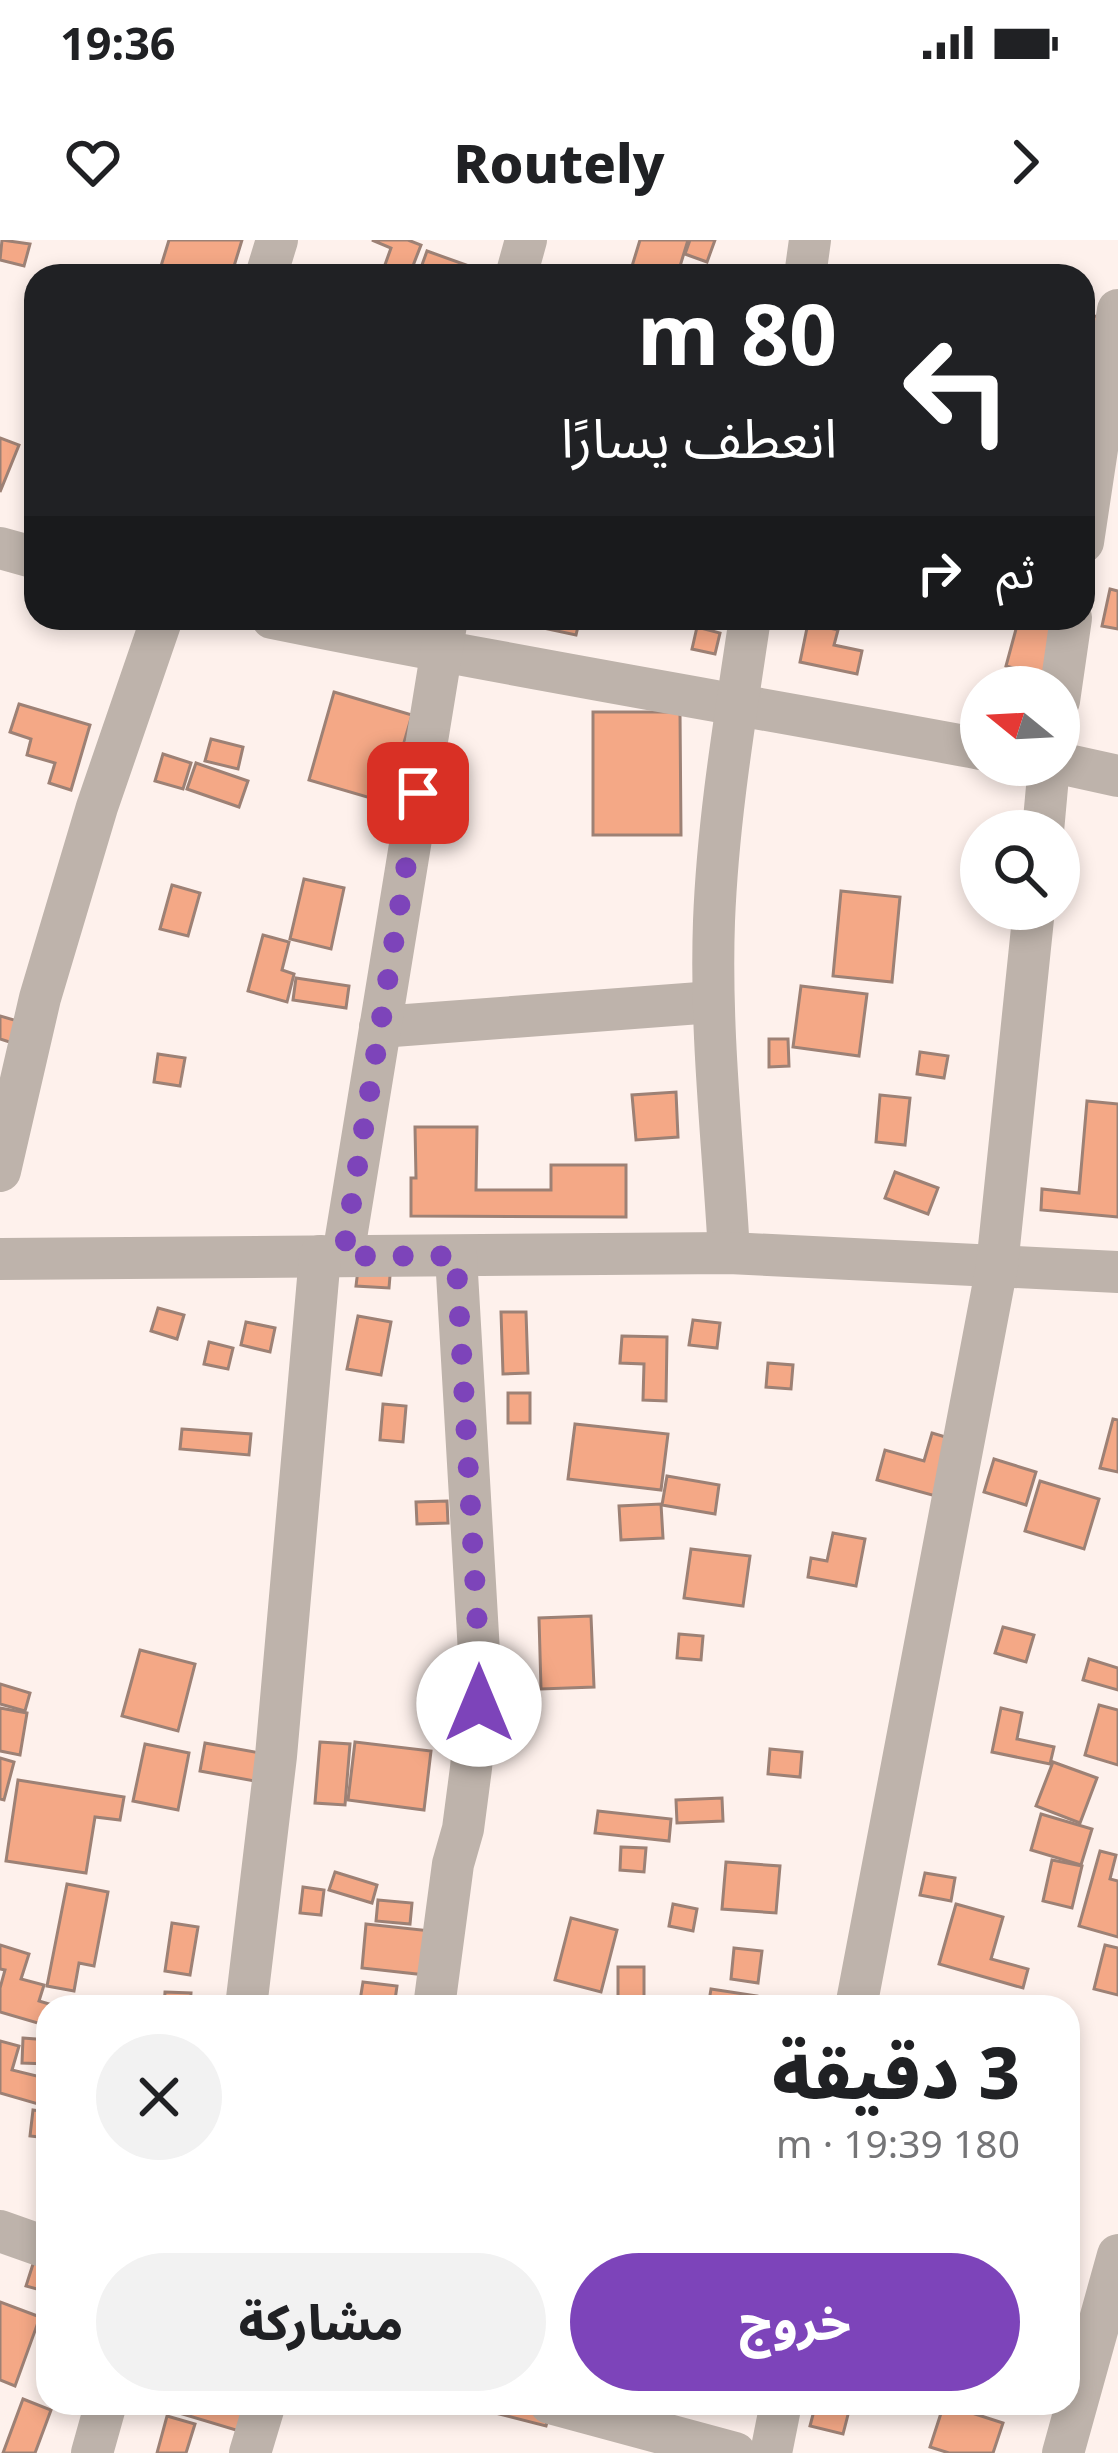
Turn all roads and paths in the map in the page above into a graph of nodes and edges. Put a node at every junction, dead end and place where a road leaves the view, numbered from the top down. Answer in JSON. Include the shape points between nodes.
{"nodes":[{"id":1,"x":1118,"y":310,"type":"edge"},
{"id":2,"x":1095,"y":462,"type":"edge"},
{"id":3,"x":158,"y":630,"type":"edge"},
{"id":4,"x":393,"y":630,"type":"edge"},
{"id":5,"x":749,"y":630,"type":"edge"},
{"id":6,"x":1070,"y":630,"type":"edge"},
{"id":7,"x":444,"y":635,"type":"edge"},
{"id":8,"x":1064,"y":666,"type":"edge"},
{"id":9,"x":737,"y":703,"type":"junction"},
{"id":10,"x":960,"y":744,"type":"edge"},
{"id":11,"x":1080,"y":768,"type":"edge"},
{"id":12,"x":1118,"y":776,"type":"edge"},
{"id":13,"x":1032,"y":930,"type":"edge"},
{"id":14,"x":713,"y":1002,"type":"junction"},
{"id":15,"x":380,"y":1027,"type":"junction"},
{"id":16,"x":0,"y":1171,"type":"edge"},
{"id":17,"x":729,"y":1253,"type":"junction"},
{"id":18,"x":332,"y":1256,"type":"junction"},
{"id":19,"x":456,"y":1256,"type":"junction"},
{"id":20,"x":0,"y":1259,"type":"edge"},
{"id":21,"x":997,"y":1267,"type":"junction"},
{"id":22,"x":1118,"y":1272,"type":"edge"},
{"id":23,"x":247,"y":1995,"type":"edge"},
{"id":24,"x":436,"y":1995,"type":"edge"},
{"id":25,"x":858,"y":1995,"type":"edge"},
{"id":26,"x":0,"y":2231,"type":"edge"},
{"id":27,"x":36,"y":2244,"type":"edge"},
{"id":28,"x":1118,"y":2254,"type":"edge"},
{"id":29,"x":1080,"y":2391,"type":"edge"},
{"id":30,"x":103,"y":2415,"type":"edge"},
{"id":31,"x":261,"y":2415,"type":"edge"},
{"id":32,"x":569,"y":2415,"type":"edge"},
{"id":33,"x":779,"y":2415,"type":"edge"},
{"id":34,"x":1074,"y":2415,"type":"edge"},
{"id":35,"x":600,"y":2435,"type":"edge"},
{"id":36,"x":92,"y":2453,"type":"edge"},
{"id":37,"x":250,"y":2453,"type":"edge"},
{"id":38,"x":735,"y":2453,"type":"edge"},
{"id":39,"x":771,"y":2453,"type":"edge"},
{"id":40,"x":1063,"y":2453,"type":"edge"}],
"edges":[{"from":1,"to":2,"type":"street"},
{"from":3,"to":16,"type":"street","via":[[40,998]]},
{"from":4,"to":7,"type":"street"},
{"from":5,"to":9,"type":"street"},
{"from":6,"to":8,"type":"street"},
{"from":7,"to":9,"type":"street"},
{"from":7,"to":15,"type":"street"},
{"from":9,"to":10,"type":"street"},
{"from":9,"to":14,"type":"street","via":[[719,832]]},
{"from":11,"to":12,"type":"street"},
{"from":13,"to":21,"type":"street"},
{"from":14,"to":15,"type":"street"},
{"from":14,"to":17,"type":"street"},
{"from":15,"to":18,"type":"street"},
{"from":17,"to":19,"type":"street"},
{"from":17,"to":21,"type":"street"},
{"from":18,"to":19,"type":"street"},
{"from":18,"to":20,"type":"street"},
{"from":18,"to":23,"type":"street"},
{"from":19,"to":24,"type":"street","via":[[480,1670]]},
{"from":21,"to":22,"type":"street"},
{"from":21,"to":25,"type":"street"},
{"from":26,"to":27,"type":"street"},
{"from":28,"to":29,"type":"street"},
{"from":30,"to":36,"type":"street"},
{"from":31,"to":37,"type":"street"},
{"from":32,"to":35,"type":"street"},
{"from":33,"to":39,"type":"street"},
{"from":34,"to":40,"type":"street"},
{"from":35,"to":38,"type":"street"}]}
